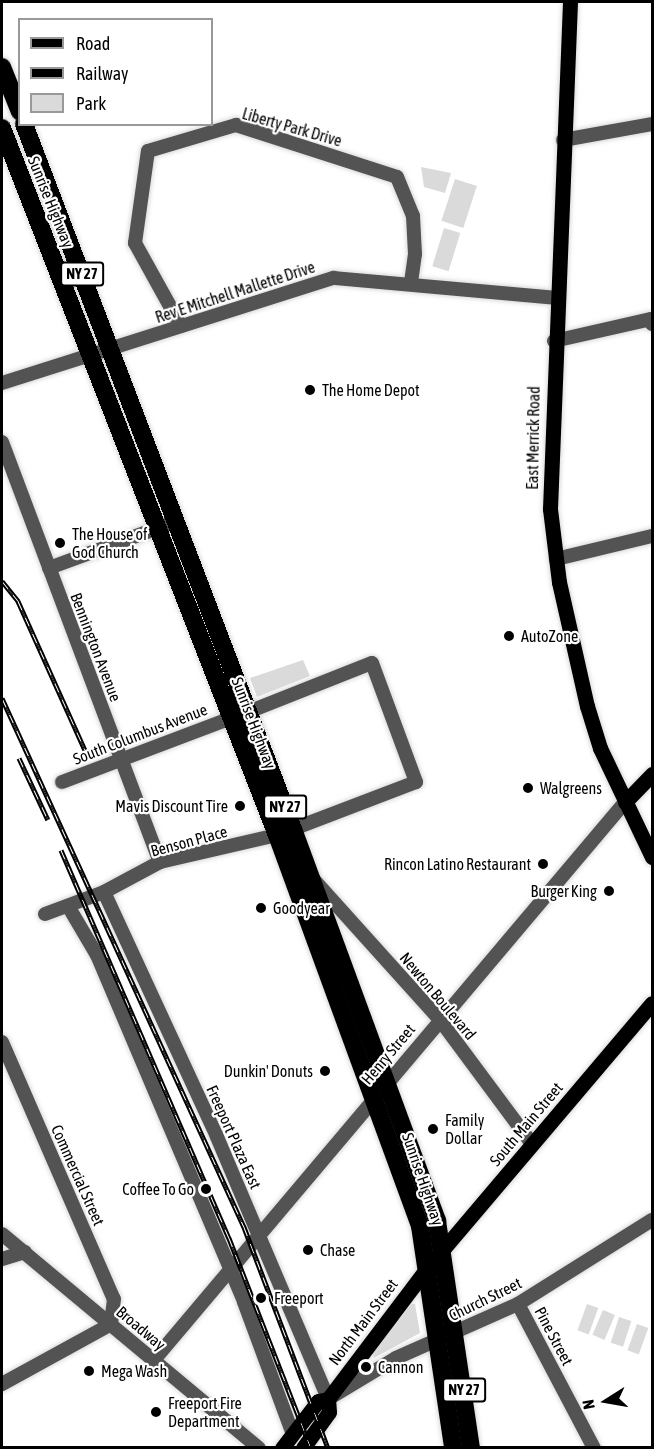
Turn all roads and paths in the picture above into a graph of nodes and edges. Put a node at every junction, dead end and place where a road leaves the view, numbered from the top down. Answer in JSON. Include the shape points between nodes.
{"nodes":[{"id":1,"x":570,"y":2,"type":"edge"},
{"id":2,"x":2,"y":67,"type":"edge"},
{"id":3,"x":18,"y":107,"type":"edge"},
{"id":4,"x":652,"y":124,"type":"edge"},
{"id":5,"x":25,"y":126,"type":"edge"},
{"id":6,"x":2,"y":128,"type":"edge"},
{"id":7,"x":563,"y":140,"type":"junction"},
{"id":8,"x":411,"y":284,"type":"junction"},
{"id":9,"x":556,"y":298,"type":"junction"},
{"id":10,"x":652,"y":322,"type":"edge"},
{"id":11,"x":181,"y":326,"type":"junction"},
{"id":12,"x":554,"y":341,"type":"junction"},
{"id":13,"x":111,"y":348,"type":"junction"},
{"id":14,"x":93,"y":354,"type":"junction"},
{"id":15,"x":2,"y":383,"type":"edge"},
{"id":16,"x":2,"y":442,"type":"edge"},
{"id":17,"x":166,"y":525,"type":"junction"},
{"id":18,"x":652,"y":536,"type":"edge"},
{"id":19,"x":556,"y":559,"type":"junction"},
{"id":20,"x":49,"y":568,"type":"junction"},
{"id":21,"x":248,"y":711,"type":"junction"},
{"id":22,"x":231,"y":718,"type":"junction"},
{"id":23,"x":120,"y":759,"type":"junction"},
{"id":24,"x":652,"y":774,"type":"edge"},
{"id":25,"x":62,"y":782,"type":"dead end"},
{"id":26,"x":625,"y":802,"type":"junction"},
{"id":27,"x":285,"y":832,"type":"junction"},
{"id":28,"x":652,"y":857,"type":"edge"},
{"id":29,"x":160,"y":862,"type":"junction"},
{"id":30,"x":310,"y":876,"type":"junction"},
{"id":31,"x":104,"y":892,"type":"junction"},
{"id":32,"x":68,"y":906,"type":"junction"},
{"id":33,"x":45,"y":914,"type":"dead end"},
{"id":34,"x":652,"y":1004,"type":"edge"},
{"id":35,"x":440,"y":1020,"type":"junction"},
{"id":36,"x":3,"y":1049,"type":"edge"},
{"id":37,"x":387,"y":1084,"type":"junction"},
{"id":38,"x":374,"y":1099,"type":"junction"},
{"id":39,"x":532,"y":1144,"type":"junction"},
{"id":40,"x":652,"y":1220,"type":"edge"},
{"id":41,"x":259,"y":1233,"type":"junction"},
{"id":42,"x":2,"y":1234,"type":"edge"},
{"id":43,"x":443,"y":1250,"type":"junction"},
{"id":44,"x":25,"y":1252,"type":"junction"},
{"id":45,"x":2,"y":1259,"type":"edge"},
{"id":46,"x":428,"y":1267,"type":"junction"},
{"id":47,"x":230,"y":1268,"type":"junction"},
{"id":48,"x":519,"y":1304,"type":"junction"},
{"id":49,"x":111,"y":1324,"type":"junction"},
{"id":50,"x":456,"y":1333,"type":"junction"},
{"id":51,"x":439,"y":1340,"type":"junction"},
{"id":52,"x":154,"y":1360,"type":"junction"},
{"id":53,"x":2,"y":1384,"type":"edge"},
{"id":54,"x":328,"y":1399,"type":"junction"},
{"id":55,"x":292,"y":1432,"type":"junction"},
{"id":56,"x":259,"y":1448,"type":"edge"},
{"id":57,"x":282,"y":1448,"type":"edge"},
{"id":58,"x":303,"y":1448,"type":"edge"},
{"id":59,"x":453,"y":1448,"type":"edge"},
{"id":60,"x":471,"y":1448,"type":"edge"},
{"id":61,"x":594,"y":1448,"type":"edge"}],
"edges":[{"from":1,"to":7,"type":"main road","name":"East Merrick Road"},
{"from":2,"to":3,"type":"highway"},
{"from":4,"to":7,"type":"street"},
{"from":5,"to":13,"type":"highway","name":"Sunrise Highway","number":"NY 27"},
{"from":6,"to":14,"type":"highway","name":"Sunrise Highway","number":"NY 27"},
{"from":7,"to":9,"type":"main road","name":"East Merrick Road"},
{"from":8,"to":9,"type":"street","name":"Rev E Mitchell Mallette Drive"},
{"from":8,"to":11,"type":"street","name":"Rev E Mitchell Mallette Drive","via":[[334,278]]},
{"from":8,"to":11,"type":"street","name":"Liberty Park Drive","via":[[415,254],[413,216],[397,177],[237,125],[148,151],[135,243]]},
{"from":9,"to":12,"type":"main road","name":"East Merrick Road"},
{"from":10,"to":12,"type":"street"},
{"from":11,"to":13,"type":"street","name":"Rev E Mitchell Mallette Drive"},
{"from":12,"to":19,"type":"main road","name":"East Merrick Road","via":[[549,468]]},
{"from":13,"to":14,"type":"street","name":"Rev E Mitchell Mallette Drive"},
{"from":13,"to":17,"type":"highway","name":"Sunrise Highway","number":"NY 27"},
{"from":14,"to":15,"type":"street","name":"Rev E Mitchell Mallette Drive"},
{"from":14,"to":17,"type":"highway","name":"Sunrise Highway","number":"NY 27"},
{"from":16,"to":20,"type":"street","name":"Bennington Avenue"},
{"from":17,"to":20,"type":"street"},
{"from":17,"to":21,"type":"highway","name":"Sunrise Highway","number":"NY 27"},
{"from":17,"to":22,"type":"highway","name":"Sunrise Highway","number":"NY 27"},
{"from":18,"to":19,"type":"street"},
{"from":19,"to":26,"type":"main road","name":"East Merrick Road","via":[[587,706],[600,748]]},
{"from":20,"to":23,"type":"street","name":"Bennington Avenue"},
{"from":21,"to":27,"type":"highway","name":"Sunrise Highway","number":"NY 27"},
{"from":21,"to":27,"type":"street","name":"Benson Place","via":[[372,663],[416,782]]},
{"from":22,"to":23,"type":"street","name":"South Columbus Avenue"},
{"from":22,"to":27,"type":"highway","name":"Sunrise Highway","number":"NY 27"},
{"from":23,"to":25,"type":"street","name":"South Columbus Avenue"},
{"from":23,"to":29,"type":"street","name":"Bennington Avenue"},
{"from":24,"to":26,"type":"main road","name":"Henry Street"},
{"from":26,"to":28,"type":"main road","name":"East Merrick Road"},
{"from":26,"to":35,"type":"street","name":"Henry Street"},
{"from":27,"to":29,"type":"street","name":"Benson Place"},
{"from":27,"to":30,"type":"highway","name":"Sunrise Highway","number":"NY 27"},
{"from":27,"to":38,"type":"highway","name":"Sunrise Highway","number":"NY 27","via":[[333,996]]},
{"from":29,"to":31,"type":"street","name":"Benson Place"},
{"from":30,"to":35,"type":"street","name":"Newton Boulevard"},
{"from":30,"to":37,"type":"highway","name":"Sunrise Highway","number":"NY 27"},
{"from":31,"to":32,"type":"street","name":"Benson Place"},
{"from":31,"to":41,"type":"street","name":"Freeport Plaza East"},
{"from":32,"to":33,"type":"street","name":"Benson Place"},
{"from":32,"to":47,"type":"street","via":[[97,955]]},
{"from":34,"to":39,"type":"main road","name":"South Main Street"},
{"from":35,"to":37,"type":"street","name":"Henry Street"},
{"from":35,"to":39,"type":"street","name":"Newton Boulevard"},
{"from":36,"to":49,"type":"street","name":"Commercial Street","via":[[114,1299]]},
{"from":37,"to":38,"type":"street","name":"Henry Street"},
{"from":37,"to":43,"type":"highway","name":"Sunrise Highway","number":"NY 27","via":[[434,1210]]},
{"from":38,"to":41,"type":"street","name":"Henry Street"},
{"from":38,"to":46,"type":"highway","name":"Sunrise Highway","number":"NY 27","via":[[420,1226]]},
{"from":39,"to":43,"type":"main road","name":"South Main Street"},
{"from":40,"to":48,"type":"street","name":"Church Street"},
{"from":41,"to":47,"type":"street","name":"Henry Street"},
{"from":41,"to":54,"type":"street","name":"Freeport Plaza East"},
{"from":42,"to":44,"type":"street","name":"Broadway"},
{"from":43,"to":46,"type":"main road","name":"South Main Street"},
{"from":43,"to":50,"type":"highway","name":"Sunrise Highway","number":"NY 27"},
{"from":44,"to":45,"type":"street"},
{"from":44,"to":49,"type":"street","name":"Broadway"},
{"from":46,"to":51,"type":"highway","name":"Sunrise Highway","number":"NY 27"},
{"from":46,"to":54,"type":"main road","name":"North Main Street"},
{"from":47,"to":52,"type":"street","name":"Henry Street"},
{"from":47,"to":55,"type":"street"},
{"from":48,"to":50,"type":"street","name":"Church Street"},
{"from":48,"to":61,"type":"street","name":"Pine Street"},
{"from":49,"to":52,"type":"street","name":"Broadway"},
{"from":49,"to":53,"type":"street"},
{"from":50,"to":51,"type":"street","name":"Church Street"},
{"from":50,"to":60,"type":"highway","number":"NY 27"},
{"from":51,"to":54,"type":"street","name":"Church Street","via":[[396,1358]]},
{"from":51,"to":59,"type":"highway","number":"NY 27"},
{"from":52,"to":56,"type":"street","name":"Broadway"},
{"from":54,"to":55,"type":"main road","name":"North Main Street","via":[[318,1401]]},
{"from":54,"to":58,"type":"main road","name":"North Main Street","via":[[329,1412]]},
{"from":55,"to":57,"type":"main road","name":"North Main Street"}]}
